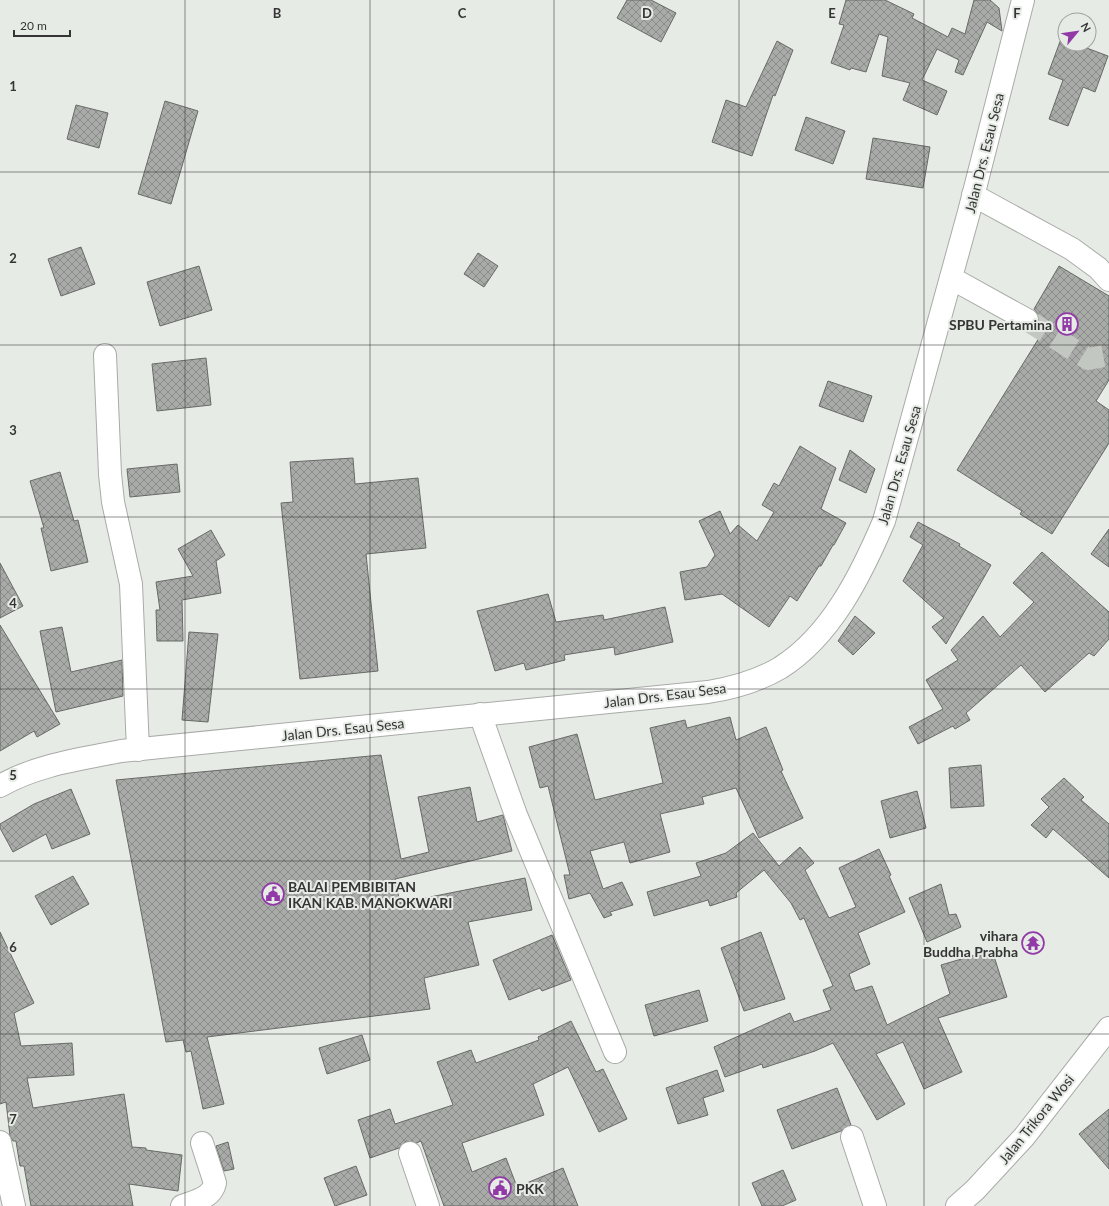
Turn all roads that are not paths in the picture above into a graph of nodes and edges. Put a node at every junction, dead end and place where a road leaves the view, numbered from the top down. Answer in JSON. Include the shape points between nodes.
{"nodes":[{"id":1,"x":1023,"y":0,"type":"edge"},
{"id":2,"x":973,"y":195,"type":"junction"},
{"id":3,"x":951,"y":278,"type":"junction"},
{"id":4,"x":1109,"y":280,"type":"edge"},
{"id":5,"x":1027,"y":320,"type":"tunnel mouth"},
{"id":6,"x":105,"y":355,"type":"dead end"},
{"id":7,"x":480,"y":714,"type":"junction"},
{"id":8,"x":138,"y":750,"type":"junction"},
{"id":9,"x":0,"y":786,"type":"edge"},
{"id":10,"x":1109,"y":1028,"type":"edge"},
{"id":11,"x":615,"y":1052,"type":"dead end"},
{"id":12,"x":852,"y":1137,"type":"dead end"},
{"id":13,"x":0,"y":1142,"type":"edge"},
{"id":14,"x":202,"y":1143,"type":"dead end"},
{"id":15,"x":410,"y":1153,"type":"dead end"},
{"id":16,"x":14,"y":1206,"type":"edge"},
{"id":17,"x":182,"y":1206,"type":"edge"},
{"id":18,"x":428,"y":1206,"type":"edge"},
{"id":19,"x":875,"y":1206,"type":"edge"},
{"id":20,"x":957,"y":1206,"type":"edge"}],
"edges":[{"from":1,"to":2,"type":"main road","name":"Jalan Drs. Esau Sesa"},
{"from":2,"to":3,"type":"main road","name":"Jalan Drs. Esau Sesa"},
{"from":2,"to":4,"type":"main road","via":[[1072,249],[1098,268]]},
{"from":3,"to":5,"type":"main road"},
{"from":3,"to":7,"type":"main road","name":"Jalan Drs. Esau Sesa","via":[[884,521],[867,561],[827,625],[796,656],[780,668],[746,683],[708,692]]},
{"from":6,"to":8,"type":"main road","via":[[113,502],[131,584]]},
{"from":7,"to":8,"type":"main road","name":"Jalan Drs. Esau Sesa"},
{"from":7,"to":11,"type":"main road","via":[[516,815]]},
{"from":8,"to":9,"type":"main road","name":"Jalan Drs. Esau Sesa","via":[[121,751],[53,766]]},
{"from":10,"to":20,"type":"main road","name":"Jalan Trikora Wosi","via":[[1024,1137]]},
{"from":12,"to":19,"type":"main road"},
{"from":13,"to":16,"type":"main road"},
{"from":14,"to":17,"type":"main road","via":[[215,1183],[214,1188],[204,1197]]},
{"from":15,"to":18,"type":"main road"}]}
